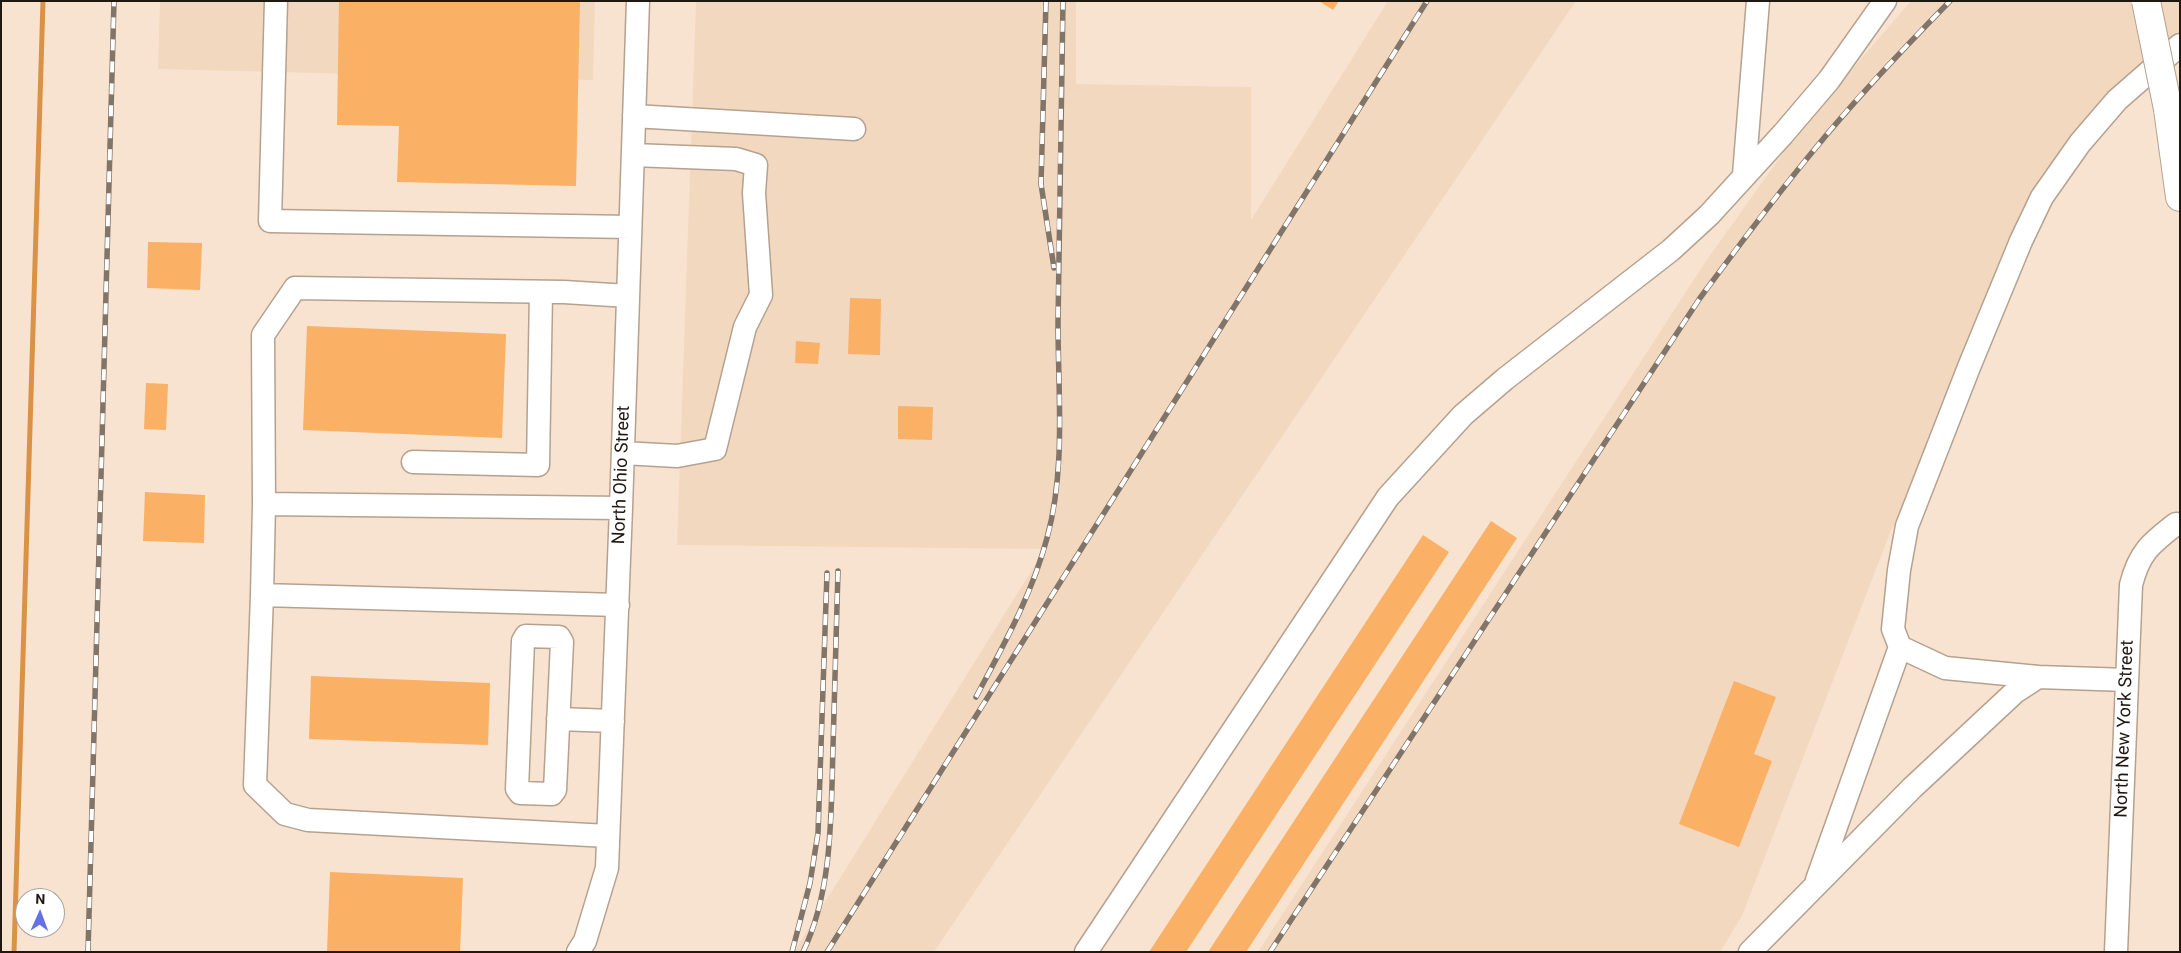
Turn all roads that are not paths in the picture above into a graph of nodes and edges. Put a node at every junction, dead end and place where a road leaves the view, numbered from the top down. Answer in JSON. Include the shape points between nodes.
{"nodes":[{"id":1,"x":276,"y":1,"type":"edge"},
{"id":2,"x":638,"y":1,"type":"edge"},
{"id":3,"x":1758,"y":1,"type":"edge"},
{"id":4,"x":1885,"y":1,"type":"edge"},
{"id":5,"x":2146,"y":1,"type":"edge"},
{"id":6,"x":2180,"y":45,"type":"edge"},
{"id":7,"x":634,"y":116,"type":"junction"},
{"id":8,"x":854,"y":129,"type":"dead end"},
{"id":9,"x":633,"y":155,"type":"junction"},
{"id":10,"x":1744,"y":175,"type":"junction"},
{"id":11,"x":2180,"y":196,"type":"edge"},
{"id":12,"x":630,"y":228,"type":"junction"},
{"id":13,"x":541,"y":292,"type":"junction"},
{"id":14,"x":628,"y":296,"type":"junction"},
{"id":15,"x":623,"y":453,"type":"junction"},
{"id":16,"x":413,"y":462,"type":"dead end"},
{"id":17,"x":264,"y":504,"type":"junction"},
{"id":18,"x":622,"y":508,"type":"junction"},
{"id":19,"x":2176,"y":524,"type":"dead end"},
{"id":20,"x":262,"y":595,"type":"junction"},
{"id":21,"x":618,"y":605,"type":"junction"},
{"id":22,"x":1900,"y":647,"type":"junction"},
{"id":23,"x":2038,"y":676,"type":"junction"},
{"id":24,"x":2127,"y":680,"type":"junction"},
{"id":25,"x":558,"y":719,"type":"junction"},
{"id":26,"x":613,"y":721,"type":"junction"},
{"id":27,"x":608,"y":836,"type":"junction"},
{"id":28,"x":1815,"y":886,"type":"junction"},
{"id":29,"x":581,"y":949,"type":"edge"},
{"id":30,"x":1086,"y":952,"type":"edge"},
{"id":31,"x":1750,"y":952,"type":"edge"},
{"id":32,"x":2116,"y":952,"type":"edge"}],
"edges":[{"from":1,"to":12,"type":"street","via":[[270,221]]},
{"from":2,"to":7,"type":"street","name":"North Ohio Street"},
{"from":3,"to":10,"type":"street"},
{"from":4,"to":10,"type":"street","via":[[1830,80]]},
{"from":5,"to":11,"type":"highway","bridge":true,"via":[[2168,109]]},
{"from":6,"to":22,"type":"street","via":[[2117,100],[2080,143],[2042,197],[1969,367],[1907,526],[1893,629]]},
{"from":7,"to":8,"type":"street"},
{"from":7,"to":9,"type":"street","name":"North Ohio Street"},
{"from":9,"to":12,"type":"street","name":"North Ohio Street"},
{"from":9,"to":15,"type":"street","via":[[736,159],[756,165],[754,193],[761,295],[745,327],[716,449],[676,456]]},
{"from":10,"to":30,"type":"street","via":[[1671,250],[1463,415],[1388,497]]},
{"from":12,"to":14,"type":"street","name":"North Ohio Street"},
{"from":13,"to":14,"type":"street"},
{"from":13,"to":16,"type":"street","via":[[538,465]]},
{"from":13,"to":17,"type":"street","via":[[295,288],[263,335]]},
{"from":14,"to":15,"type":"street","name":"North Ohio Street"},
{"from":15,"to":18,"type":"street","name":"North Ohio Street"},
{"from":17,"to":18,"type":"street"},
{"from":17,"to":20,"type":"street"},
{"from":18,"to":21,"type":"street","name":"North Ohio Street"},
{"from":19,"to":24,"type":"street","name":"North New York Street","via":[[2149,545],[2136,564],[2131,586]]},
{"from":20,"to":21,"type":"street"},
{"from":20,"to":27,"type":"street","via":[[255,785],[285,814],[308,820]]},
{"from":21,"to":26,"type":"street","name":"North Ohio Street"},
{"from":22,"to":23,"type":"street","via":[[1945,668]]},
{"from":22,"to":28,"type":"street"},
{"from":23,"to":24,"type":"street"},
{"from":23,"to":28,"type":"street","via":[[2001,704]]},
{"from":24,"to":32,"type":"street","name":"North New York Street"},
{"from":25,"to":25,"type":"street","via":[[555,790],[552,794],[520,792],[517,788],[523,640],[526,636],[559,637],[562,642]]},
{"from":25,"to":26,"type":"street"},
{"from":26,"to":27,"type":"street","name":"North Ohio Street"},
{"from":27,"to":29,"type":"street","name":"North Ohio Street","via":[[606,868]]},
{"from":28,"to":31,"type":"street"}]}
